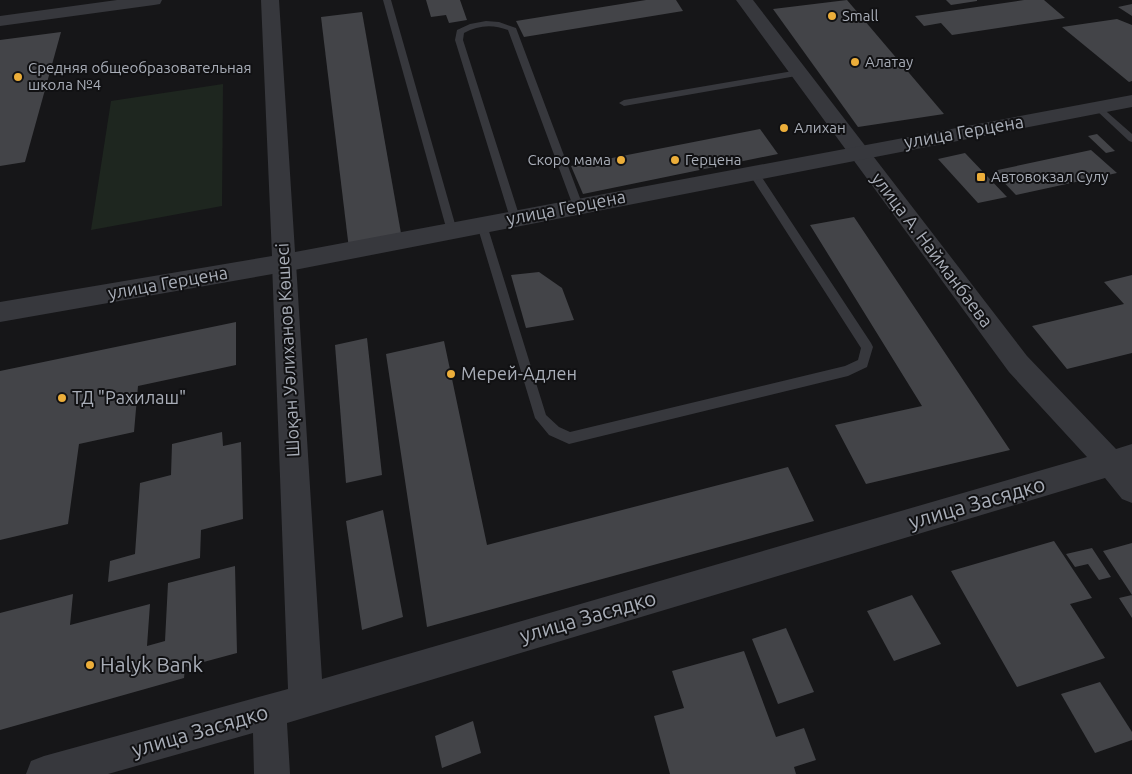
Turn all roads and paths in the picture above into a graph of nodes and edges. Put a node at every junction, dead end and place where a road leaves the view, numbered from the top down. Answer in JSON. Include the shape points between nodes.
{"nodes":[{"id":1,"x":154,"y":0,"type":"edge"},
{"id":2,"x":270,"y":0,"type":"edge"},
{"id":3,"x":387,"y":0,"type":"edge"},
{"id":4,"x":744,"y":0,"type":"edge"},
{"id":5,"x":135,"y":1,"type":"edge"},
{"id":6,"x":0,"y":21,"type":"edge"},
{"id":7,"x":799,"y":73,"type":"junction"},
{"id":8,"x":1132,"y":102,"type":"edge"},
{"id":9,"x":624,"y":103,"type":"dead end"},
{"id":10,"x":1099,"y":108,"type":"junction"},
{"id":11,"x":1132,"y":139,"type":"edge"},
{"id":12,"x":859,"y":152,"type":"junction"},
{"id":13,"x":753,"y":172,"type":"junction"},
{"id":14,"x":578,"y":206,"type":"junction"},
{"id":15,"x":515,"y":218,"type":"junction"},
{"id":16,"x":482,"y":225,"type":"junction"},
{"id":17,"x":452,"y":231,"type":"junction"},
{"id":18,"x":284,"y":263,"type":"junction"},
{"id":19,"x":0,"y":312,"type":"edge"},
{"id":20,"x":1122,"y":460,"type":"edge"},
{"id":21,"x":1132,"y":489,"type":"edge"},
{"id":22,"x":306,"y":701,"type":"junction"},
{"id":23,"x":269,"y":711,"type":"junction"},
{"id":24,"x":44,"y":774,"type":"edge"},
{"id":25,"x":272,"y":774,"type":"edge"}],
"edges":[{"from":1,"to":5,"type":"street"},
{"from":2,"to":18,"type":"street","name":"Шоқан Уәлиханов Көшесі"},
{"from":3,"to":17,"type":"lane"},
{"from":4,"to":7,"type":"street","name":"улица А. Найманбаева"},
{"from":5,"to":6,"type":"street"},
{"from":7,"to":9,"type":"lane"},
{"from":7,"to":12,"type":"street","name":"улица А. Найманбаева"},
{"from":8,"to":10,"type":"street","name":"улица Герцена"},
{"from":10,"to":11,"type":"lane"},
{"from":10,"to":12,"type":"street","name":"улица Герцена"},
{"from":12,"to":13,"type":"street","name":"улица Герцена"},
{"from":12,"to":20,"type":"street","name":"улица А. Найманбаева","via":[[1018,364]]},
{"from":13,"to":14,"type":"street","name":"улица Герцена"},
{"from":13,"to":16,"type":"lane","via":[[867,347],[862,363],[848,371],[569,438],[554,431],[541,418]]},
{"from":14,"to":15,"type":"street","name":"улица Герцена"},
{"from":14,"to":15,"type":"lane","via":[[512,28],[494,23],[470,26],[460,32],[459,40]]},
{"from":15,"to":16,"type":"street","name":"улица Герцена"},
{"from":16,"to":17,"type":"street","name":"улица Герцена"},
{"from":17,"to":18,"type":"street","name":"улица Герцена"},
{"from":18,"to":19,"type":"street","name":"улица Герцена"},
{"from":18,"to":22,"type":"street","name":"Шоқан Уәлиханов Көшесі"},
{"from":20,"to":21,"type":"street","name":"улица А. Найманбаева"},
{"from":20,"to":22,"type":"street","name":"улица Засядко"},
{"from":22,"to":23,"type":"street","name":"улица Засядко"},
{"from":23,"to":24,"type":"street","name":"улица Засядко"},
{"from":23,"to":25,"type":"street"}]}
